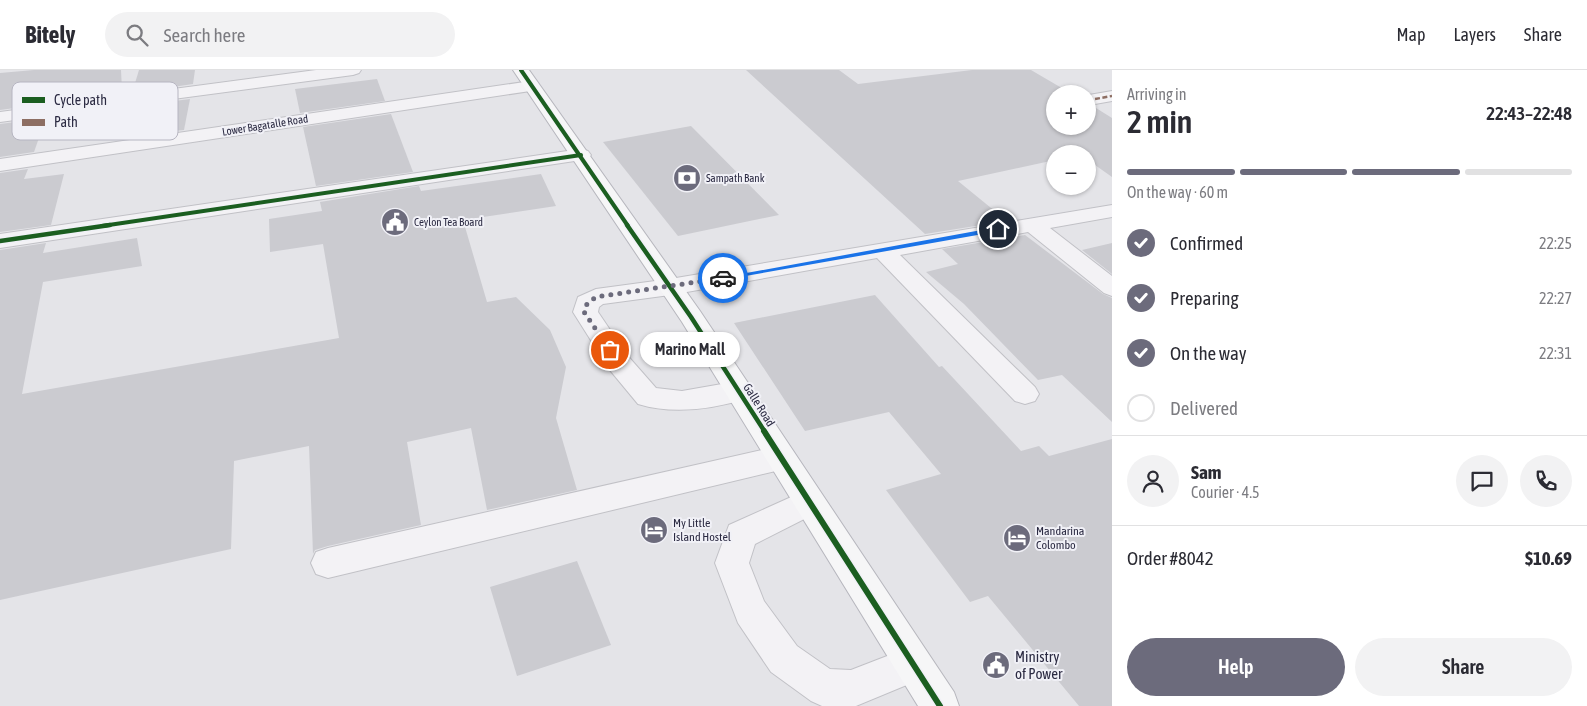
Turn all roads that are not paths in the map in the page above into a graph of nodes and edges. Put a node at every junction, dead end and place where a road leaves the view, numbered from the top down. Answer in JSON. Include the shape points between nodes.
{"nodes":[{"id":1,"x":353,"y":70,"type":"edge"},
{"id":2,"x":526,"y":78,"type":"edge"},
{"id":3,"x":178,"y":93,"type":"edge"},
{"id":4,"x":1112,"y":96,"type":"edge"},
{"id":5,"x":1096,"y":98,"type":"edge"},
{"id":6,"x":178,"y":136,"type":"edge"},
{"id":7,"x":151,"y":140,"type":"edge"},
{"id":8,"x":580,"y":155,"type":"junction"},
{"id":9,"x":0,"y":165,"type":"edge"},
{"id":10,"x":1112,"y":211,"type":"edge"},
{"id":11,"x":1031,"y":224,"type":"junction"},
{"id":12,"x":0,"y":241,"type":"edge"},
{"id":13,"x":882,"y":250,"type":"junction"},
{"id":14,"x":670,"y":287,"type":"junction"},
{"id":15,"x":1112,"y":288,"type":"edge"},
{"id":16,"x":739,"y":391,"type":"junction"},
{"id":17,"x":1025,"y":394,"type":"dead end"},
{"id":18,"x":780,"y":458,"type":"junction"},
{"id":19,"x":809,"y":502,"type":"junction"},
{"id":20,"x":328,"y":563,"type":"dead end"},
{"id":21,"x":913,"y":664,"type":"junction"},
{"id":22,"x":940,"y":706,"type":"edge"}],
"edges":[{"from":1,"to":3,"type":"street"},
{"from":2,"to":6,"type":"street","name":"Lower Bagatalle Road"},
{"from":2,"to":8,"type":"highway","name":"Galle Road"},
{"from":4,"to":5,"type":"street"},
{"from":7,"to":9,"type":"street","name":"Lower Bagatalle Road"},
{"from":8,"to":12,"type":"street"},
{"from":8,"to":14,"type":"highway","name":"Galle Road"},
{"from":10,"to":11,"type":"street"},
{"from":11,"to":13,"type":"street"},
{"from":11,"to":15,"type":"street"},
{"from":13,"to":14,"type":"street"},
{"from":13,"to":17,"type":"street"},
{"from":14,"to":16,"type":"highway","name":"Galle Road"},
{"from":14,"to":16,"type":"street","via":[[596,297],[587,304],[584,312],[618,362],[648,397],[682,401]]},
{"from":16,"to":18,"type":"highway","name":"Galle Road"},
{"from":18,"to":19,"type":"highway","name":"Galle Road"},
{"from":18,"to":20,"type":"street"},
{"from":19,"to":21,"type":"highway","name":"Galle Road"},
{"from":19,"to":21,"type":"street","via":[[741,535],[732,563],[750,611],[784,659],[824,688],[850,689]]},
{"from":21,"to":22,"type":"highway","name":"Galle Road"}]}
